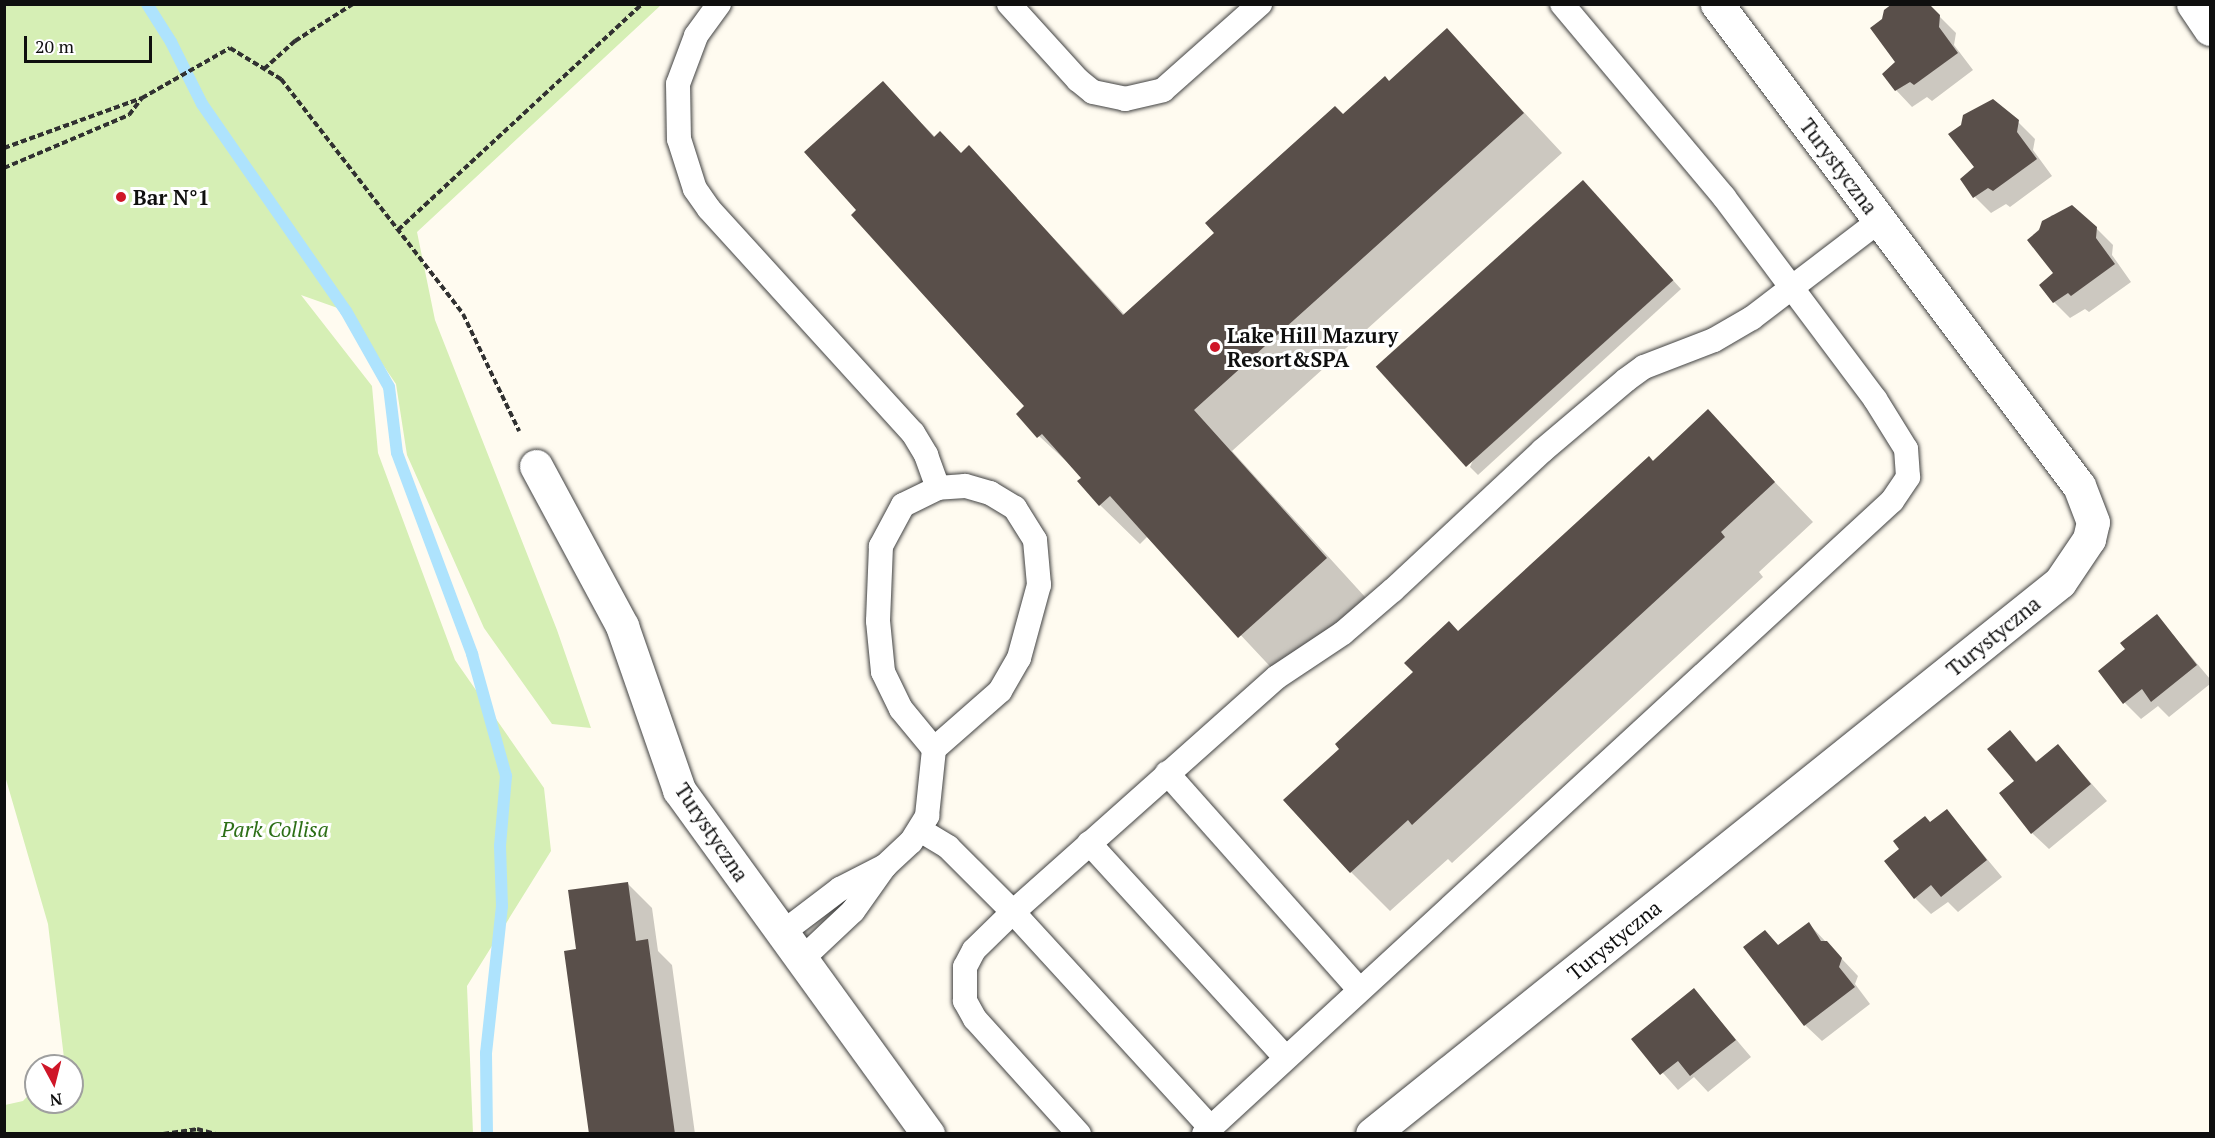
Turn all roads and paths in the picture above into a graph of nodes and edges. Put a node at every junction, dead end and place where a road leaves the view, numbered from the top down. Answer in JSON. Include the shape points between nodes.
{"nodes":[{"id":1,"x":352,"y":4,"type":"edge"},
{"id":2,"x":642,"y":4,"type":"edge"},
{"id":3,"x":719,"y":4,"type":"edge"},
{"id":4,"x":1009,"y":4,"type":"edge"},
{"id":5,"x":1260,"y":4,"type":"edge"},
{"id":6,"x":1562,"y":4,"type":"edge"},
{"id":7,"x":1717,"y":4,"type":"edge"},
{"id":8,"x":2193,"y":4,"type":"edge"},
{"id":9,"x":2211,"y":28,"type":"edge"},
{"id":10,"x":264,"y":69,"type":"junction"},
{"id":11,"x":142,"y":98,"type":"junction"},
{"id":12,"x":4,"y":148,"type":"edge"},
{"id":13,"x":4,"y":168,"type":"edge"},
{"id":14,"x":1880,"y":220,"type":"junction"},
{"id":15,"x":399,"y":230,"type":"junction"},
{"id":16,"x":1790,"y":285,"type":"junction"},
{"id":17,"x":536,"y":466,"type":"joint"},
{"id":18,"x":938,"y":488,"type":"junction"},
{"id":19,"x":934,"y":749,"type":"junction"},
{"id":20,"x":1167,"y":772,"type":"junction"},
{"id":21,"x":920,"y":830,"type":"junction"},
{"id":22,"x":1089,"y":843,"type":"junction"},
{"id":23,"x":885,"y":866,"type":"junction"},
{"id":24,"x":1013,"y":912,"type":"junction"},
{"id":25,"x":782,"y":933,"type":"junction"},
{"id":26,"x":802,"y":959,"type":"junction"},
{"id":27,"x":1360,"y":990,"type":"junction"},
{"id":28,"x":1285,"y":1057,"type":"junction"},
{"id":29,"x":1207,"y":1130,"type":"edge"},
{"id":30,"x":164,"y":1134,"type":"edge"},
{"id":31,"x":216,"y":1134,"type":"edge"},
{"id":32,"x":928,"y":1134,"type":"edge"},
{"id":33,"x":1079,"y":1134,"type":"edge"},
{"id":34,"x":1372,"y":1134,"type":"edge"}],
"edges":[{"from":1,"to":10,"type":"path","via":[[295,40]]},
{"from":2,"to":15,"type":"path"},
{"from":3,"to":18,"type":"lane","via":[[696,36],[678,84],[679,139],[695,189],[913,433]]},
{"from":4,"to":5,"type":"lane","via":[[1078,80],[1093,92],[1125,99],[1163,90]]},
{"from":6,"to":16,"type":"lane","via":[[1724,197]]},
{"from":7,"to":14,"type":"street","name":"Turystyczna"},
{"from":8,"to":9,"type":"street"},
{"from":10,"to":11,"type":"path","via":[[230,48]]},
{"from":10,"to":15,"type":"path","via":[[281,80]]},
{"from":11,"to":12,"type":"path"},
{"from":11,"to":13,"type":"path","via":[[129,115]]},
{"from":14,"to":16,"type":"lane"},
{"from":14,"to":34,"type":"street","name":"Turystyczna","via":[[2079,486],[2093,522],[2081,556],[2060,582]]},
{"from":15,"to":17,"type":"path","via":[[463,314]]},
{"from":16,"to":20,"type":"lane","via":[[1731,331],[1644,367],[1626,380],[1542,451],[1359,619],[1277,677]]},
{"from":16,"to":27,"type":"lane","via":[[1900,435],[1910,464],[1902,489]]},
{"from":17,"to":25,"type":"street","name":"Turystyczna","via":[[622,626],[679,790]]},
{"from":18,"to":19,"type":"lane","via":[[908,502],[894,517],[881,546],[878,585],[883,672],[901,709]]},
{"from":18,"to":19,"type":"lane","via":[[978,489],[1015,508],[1031,531],[1039,570],[1032,618],[1010,677],[987,703]]},
{"from":19,"to":21,"type":"lane","via":[[929,802]]},
{"from":20,"to":22,"type":"lane"},
{"from":20,"to":27,"type":"lane"},
{"from":21,"to":23,"type":"lane"},
{"from":21,"to":24,"type":"lane","via":[[948,847]]},
{"from":22,"to":24,"type":"lane"},
{"from":22,"to":28,"type":"lane"},
{"from":23,"to":25,"type":"lane","via":[[840,889]]},
{"from":23,"to":26,"type":"lane","via":[[853,911]]},
{"from":24,"to":29,"type":"lane"},
{"from":24,"to":33,"type":"lane","via":[[974,950],[965,968],[965,1001],[975,1019]]},
{"from":25,"to":26,"type":"street","name":"Turystyczna"},
{"from":26,"to":32,"type":"street","name":"Turystyczna"},
{"from":27,"to":28,"type":"lane"},
{"from":28,"to":29,"type":"lane"},
{"from":30,"to":31,"type":"path","via":[[197,1129]]}]}
